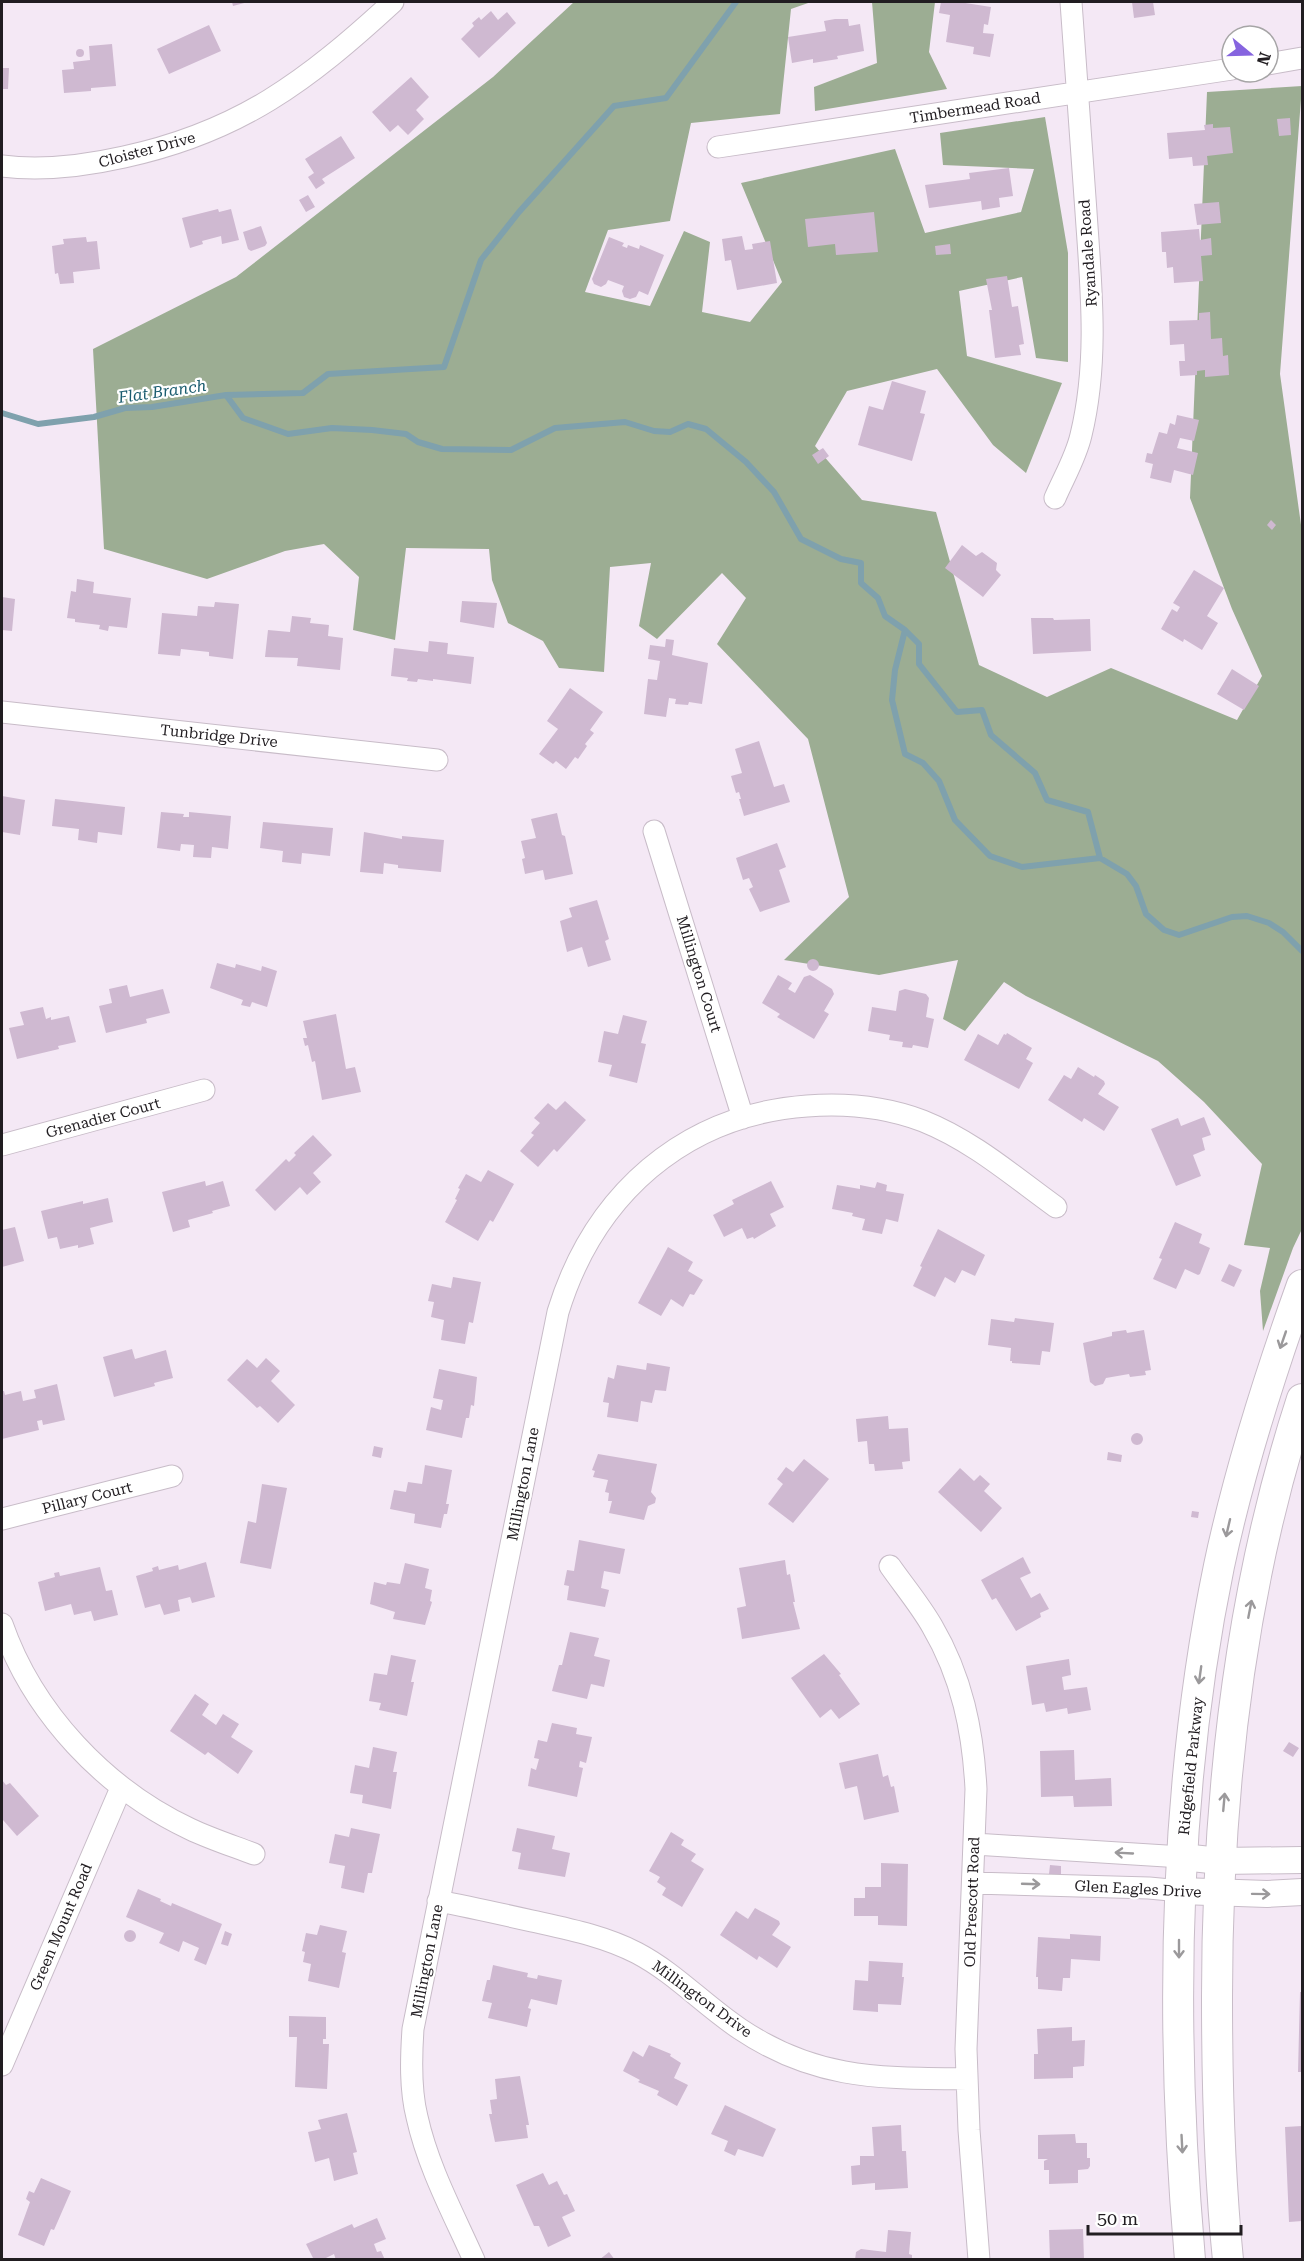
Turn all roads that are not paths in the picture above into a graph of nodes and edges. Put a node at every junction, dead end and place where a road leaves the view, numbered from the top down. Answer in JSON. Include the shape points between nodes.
{"nodes":[{"id":1,"x":393,"y":2,"type":"edge"},
{"id":2,"x":1071,"y":2,"type":"edge"},
{"id":3,"x":1302,"y":58,"type":"edge"},
{"id":4,"x":1280,"y":62,"type":"edge"},
{"id":5,"x":1220,"y":71,"type":"edge"},
{"id":6,"x":1077,"y":93,"type":"junction"},
{"id":7,"x":718,"y":147,"type":"dead end"},
{"id":8,"x":2,"y":166,"type":"edge"},
{"id":9,"x":1054,"y":498,"type":"dead end"},
{"id":10,"x":2,"y":712,"type":"edge"},
{"id":11,"x":437,"y":760,"type":"dead end"},
{"id":12,"x":654,"y":831,"type":"dead end"},
{"id":13,"x":204,"y":1090,"type":"dead end"},
{"id":14,"x":743,"y":1118,"type":"junction"},
{"id":15,"x":2,"y":1145,"type":"edge"},
{"id":16,"x":1056,"y":1207,"type":"dead end"},
{"id":17,"x":1302,"y":1285,"type":"edge"},
{"id":18,"x":1302,"y":1399,"type":"edge"},
{"id":19,"x":172,"y":1476,"type":"dead end"},
{"id":20,"x":2,"y":1520,"type":"edge"},
{"id":21,"x":890,"y":1566,"type":"dead end"},
{"id":22,"x":2,"y":1624,"type":"edge"},
{"id":23,"x":121,"y":1788,"type":"junction"},
{"id":24,"x":974,"y":1844,"type":"junction"},
{"id":25,"x":254,"y":1854,"type":"dead end"},
{"id":26,"x":1182,"y":1857,"type":"junction"},
{"id":27,"x":1221,"y":1860,"type":"junction"},
{"id":28,"x":1302,"y":1860,"type":"edge"},
{"id":29,"x":973,"y":1882,"type":"junction"},
{"id":30,"x":1181,"y":1891,"type":"junction"},
{"id":31,"x":1219,"y":1892,"type":"junction"},
{"id":32,"x":1302,"y":1892,"type":"edge"},
{"id":33,"x":438,"y":1901,"type":"junction"},
{"id":34,"x":2,"y":2065,"type":"edge"},
{"id":35,"x":967,"y":2079,"type":"junction"},
{"id":36,"x":474,"y":2259,"type":"edge"},
{"id":37,"x":979,"y":2259,"type":"edge"},
{"id":38,"x":1191,"y":2259,"type":"edge"},
{"id":39,"x":1228,"y":2259,"type":"edge"}],
"edges":[{"from":1,"to":8,"type":"street","name":"Cloister Drive","via":[[316,69],[272,100],[209,133],[159,150],[96,164],[52,168]]},
{"from":2,"to":6,"type":"street","name":"Ryandale Road"},
{"from":3,"to":4,"type":"street"},
{"from":5,"to":6,"type":"street","name":"Timbermead Road"},
{"from":6,"to":7,"type":"street","name":"Timbermead Road"},
{"from":6,"to":9,"type":"street","name":"Ryandale Road","via":[[1093,354],[1081,435]]},
{"from":10,"to":11,"type":"street","name":"Tunbridge Drive"},
{"from":12,"to":14,"type":"street","name":"Millington Court"},
{"from":13,"to":15,"type":"street","name":"Grenadier Court"},
{"from":14,"to":16,"type":"street","name":"Millington Lane","via":[[785,1108],[849,1105],[921,1120],[970,1144]]},
{"from":14,"to":33,"type":"street","name":"Millington Lane","via":[[692,1139],[623,1193],[581,1252],[566,1285]]},
{"from":17,"to":26,"type":"main road","name":"Ridgefield Parkway","one_way":true,"via":[[1251,1439],[1219,1566],[1200,1674]]},
{"from":27,"to":18,"type":"main road","one_way":true,"via":[[1237,1678],[1268,1517]]},
{"from":19,"to":20,"type":"street","name":"Pillary Court"},
{"from":21,"to":24,"type":"street","name":"Old Prescott Road","via":[[932,1625],[956,1677],[967,1713],[976,1789]]},
{"from":22,"to":23,"type":"street","via":[[23,1672],[57,1723]]},
{"from":23,"to":25,"type":"street","via":[[190,1830]]},
{"from":23,"to":34,"type":"street","name":"Green Mount Road"},
{"from":26,"to":24,"type":"street","one_way":true},
{"from":24,"to":29,"type":"street","name":"Old Prescott Road"},
{"from":26,"to":27,"type":"street"},
{"from":26,"to":30,"type":"main road","name":"Ridgefield Parkway"},
{"from":27,"to":28,"type":"street"},
{"from":27,"to":31,"type":"main road"},
{"from":29,"to":30,"type":"street","name":"Glen Eagles Drive","one_way":true},
{"from":29,"to":35,"type":"street","name":"Old Prescott Road"},
{"from":30,"to":31,"type":"street","name":"Glen Eagles Drive"},
{"from":30,"to":38,"type":"main road","name":"Ridgefield Parkway","one_way":true,"via":[[1179,2068]]},
{"from":31,"to":32,"type":"street","name":"Glen Eagles Drive","one_way":true},
{"from":31,"to":39,"type":"main road","via":[[1217,2063]]},
{"from":33,"to":35,"type":"street","name":"Millington Drive","via":[[574,1930],[637,1953],[739,2028],[807,2063],[850,2074]]},
{"from":33,"to":36,"type":"street","name":"Millington Lane","via":[[413,2029],[413,2093],[432,2166]]},
{"from":35,"to":37,"type":"street","name":"Old Prescott Road"}]}
